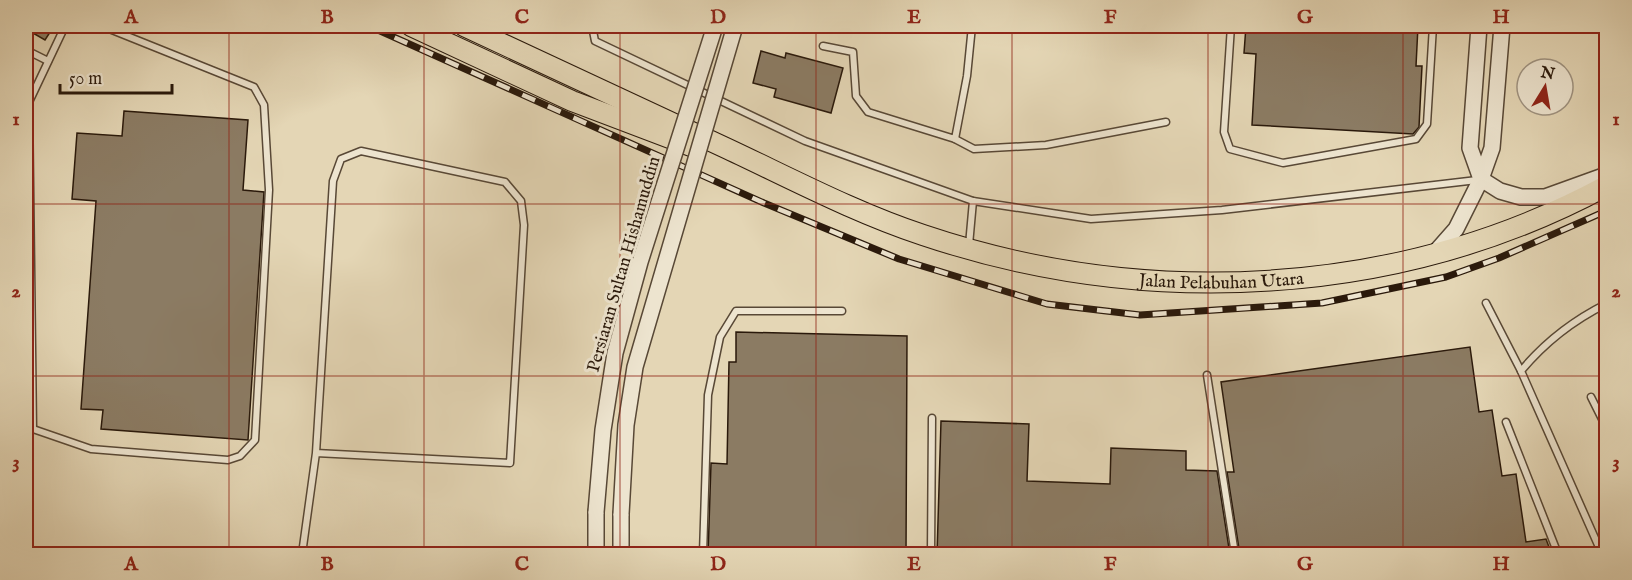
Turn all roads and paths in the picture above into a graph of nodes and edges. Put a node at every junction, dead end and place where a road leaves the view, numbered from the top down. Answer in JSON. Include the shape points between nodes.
{"nodes":[{"id":1,"x":65,"y":26,"type":"edge"},
{"id":2,"x":102,"y":26,"type":"edge"},
{"id":3,"x":411,"y":26,"type":"edge"},
{"id":4,"x":464,"y":26,"type":"edge"},
{"id":5,"x":591,"y":26,"type":"edge"},
{"id":6,"x":715,"y":26,"type":"edge"},
{"id":7,"x":735,"y":26,"type":"edge"},
{"id":8,"x":972,"y":26,"type":"edge"},
{"id":9,"x":1231,"y":26,"type":"edge"},
{"id":10,"x":1433,"y":26,"type":"edge"},
{"id":11,"x":1479,"y":26,"type":"edge"},
{"id":12,"x":1502,"y":26,"type":"edge"},
{"id":13,"x":823,"y":46,"type":"dead end"},
{"id":14,"x":26,"y":50,"type":"edge"},
{"id":15,"x":48,"y":61,"type":"junction"},
{"id":16,"x":27,"y":101,"type":"edge"},
{"id":17,"x":1166,"y":122,"type":"dead end"},
{"id":18,"x":955,"y":139,"type":"junction"},
{"id":19,"x":1606,"y":175,"type":"edge"},
{"id":20,"x":1481,"y":179,"type":"junction"},
{"id":21,"x":1606,"y":186,"type":"edge"},
{"id":22,"x":834,"y":199,"type":"junction"},
{"id":23,"x":973,"y":201,"type":"junction"},
{"id":24,"x":968,"y":250,"type":"junction"},
{"id":25,"x":1434,"y":254,"type":"junction"},
{"id":26,"x":1486,"y":303,"type":"dead end"},
{"id":27,"x":1606,"y":304,"type":"edge"},
{"id":28,"x":842,"y":311,"type":"dead end"},
{"id":29,"x":1521,"y":371,"type":"junction"},
{"id":30,"x":1207,"y":375,"type":"dead end"},
{"id":31,"x":1591,"y":397,"type":"dead end"},
{"id":32,"x":932,"y":418,"type":"dead end"},
{"id":33,"x":1506,"y":422,"type":"dead end"},
{"id":34,"x":1606,"y":427,"type":"edge"},
{"id":35,"x":33,"y":429,"type":"junction"},
{"id":36,"x":26,"y":430,"type":"edge"},
{"id":37,"x":316,"y":453,"type":"junction"},
{"id":38,"x":302,"y":555,"type":"edge"},
{"id":39,"x":596,"y":555,"type":"edge"},
{"id":40,"x":621,"y":555,"type":"edge"},
{"id":41,"x":703,"y":555,"type":"edge"},
{"id":42,"x":931,"y":555,"type":"edge"},
{"id":43,"x":1235,"y":555,"type":"edge"},
{"id":44,"x":1558,"y":555,"type":"edge"},
{"id":45,"x":1602,"y":555,"type":"edge"}],
"edges":[{"from":1,"to":15,"type":"lane"},
{"from":2,"to":35,"type":"lane","via":[[254,87],[264,105],[269,190],[255,440],[240,456],[228,460],[91,449]]},
{"from":3,"to":22,"type":"main road","via":[[623,122]]},
{"from":4,"to":22,"type":"main road"},
{"from":5,"to":23,"type":"lane","via":[[595,41],[805,141]]},
{"from":6,"to":39,"type":"street","name":"Persiaran Sultan Hishamuddin","bridge":true,"via":[[615,353],[603,429]]},
{"from":7,"to":40,"type":"street","bridge":true,"via":[[635,367],[626,425]]},
{"from":8,"to":18,"type":"lane"},
{"from":9,"to":10,"type":"lane","via":[[1224,132],[1230,149],[1283,162],[1416,139],[1427,123]]},
{"from":11,"to":20,"type":"street","via":[[1470,148]]},
{"from":12,"to":20,"type":"street","via":[[1492,148]]},
{"from":13,"to":18,"type":"lane","via":[[853,52],[856,96],[867,111]]},
{"from":14,"to":15,"type":"lane"},
{"from":15,"to":16,"type":"lane"},
{"from":16,"to":35,"type":"lane"},
{"from":17,"to":18,"type":"lane","via":[[1046,146],[974,149]]},
{"from":19,"to":20,"type":"street","via":[[1545,198],[1500,191]]},
{"from":20,"to":23,"type":"lane","via":[[1222,210],[1091,219]]},
{"from":20,"to":25,"type":"street","via":[[1456,229]]},
{"from":21,"to":25,"type":"main road","name":"Jalan Pelabuhan Utara","via":[[1510,231]]},
{"from":22,"to":24,"type":"main road","name":"Jalan Pelabuhan Utara","via":[[920,235]]},
{"from":23,"to":24,"type":"lane"},
{"from":24,"to":25,"type":"main road","name":"Jalan Pelabuhan Utara","via":[[1032,265],[1114,277],[1215,284],[1359,272]]},
{"from":26,"to":29,"type":"lane"},
{"from":27,"to":29,"type":"lane","via":[[1565,327]]},
{"from":28,"to":41,"type":"lane","via":[[736,311],[720,337],[708,395]]},
{"from":29,"to":45,"type":"lane"},
{"from":30,"to":43,"type":"lane"},
{"from":31,"to":34,"type":"lane"},
{"from":32,"to":42,"type":"lane"},
{"from":33,"to":44,"type":"lane"},
{"from":35,"to":36,"type":"lane"},
{"from":37,"to":37,"type":"lane","via":[[333,181],[340,159],[361,151],[504,182],[521,201],[524,225],[510,463]]},
{"from":37,"to":38,"type":"lane"}]}
